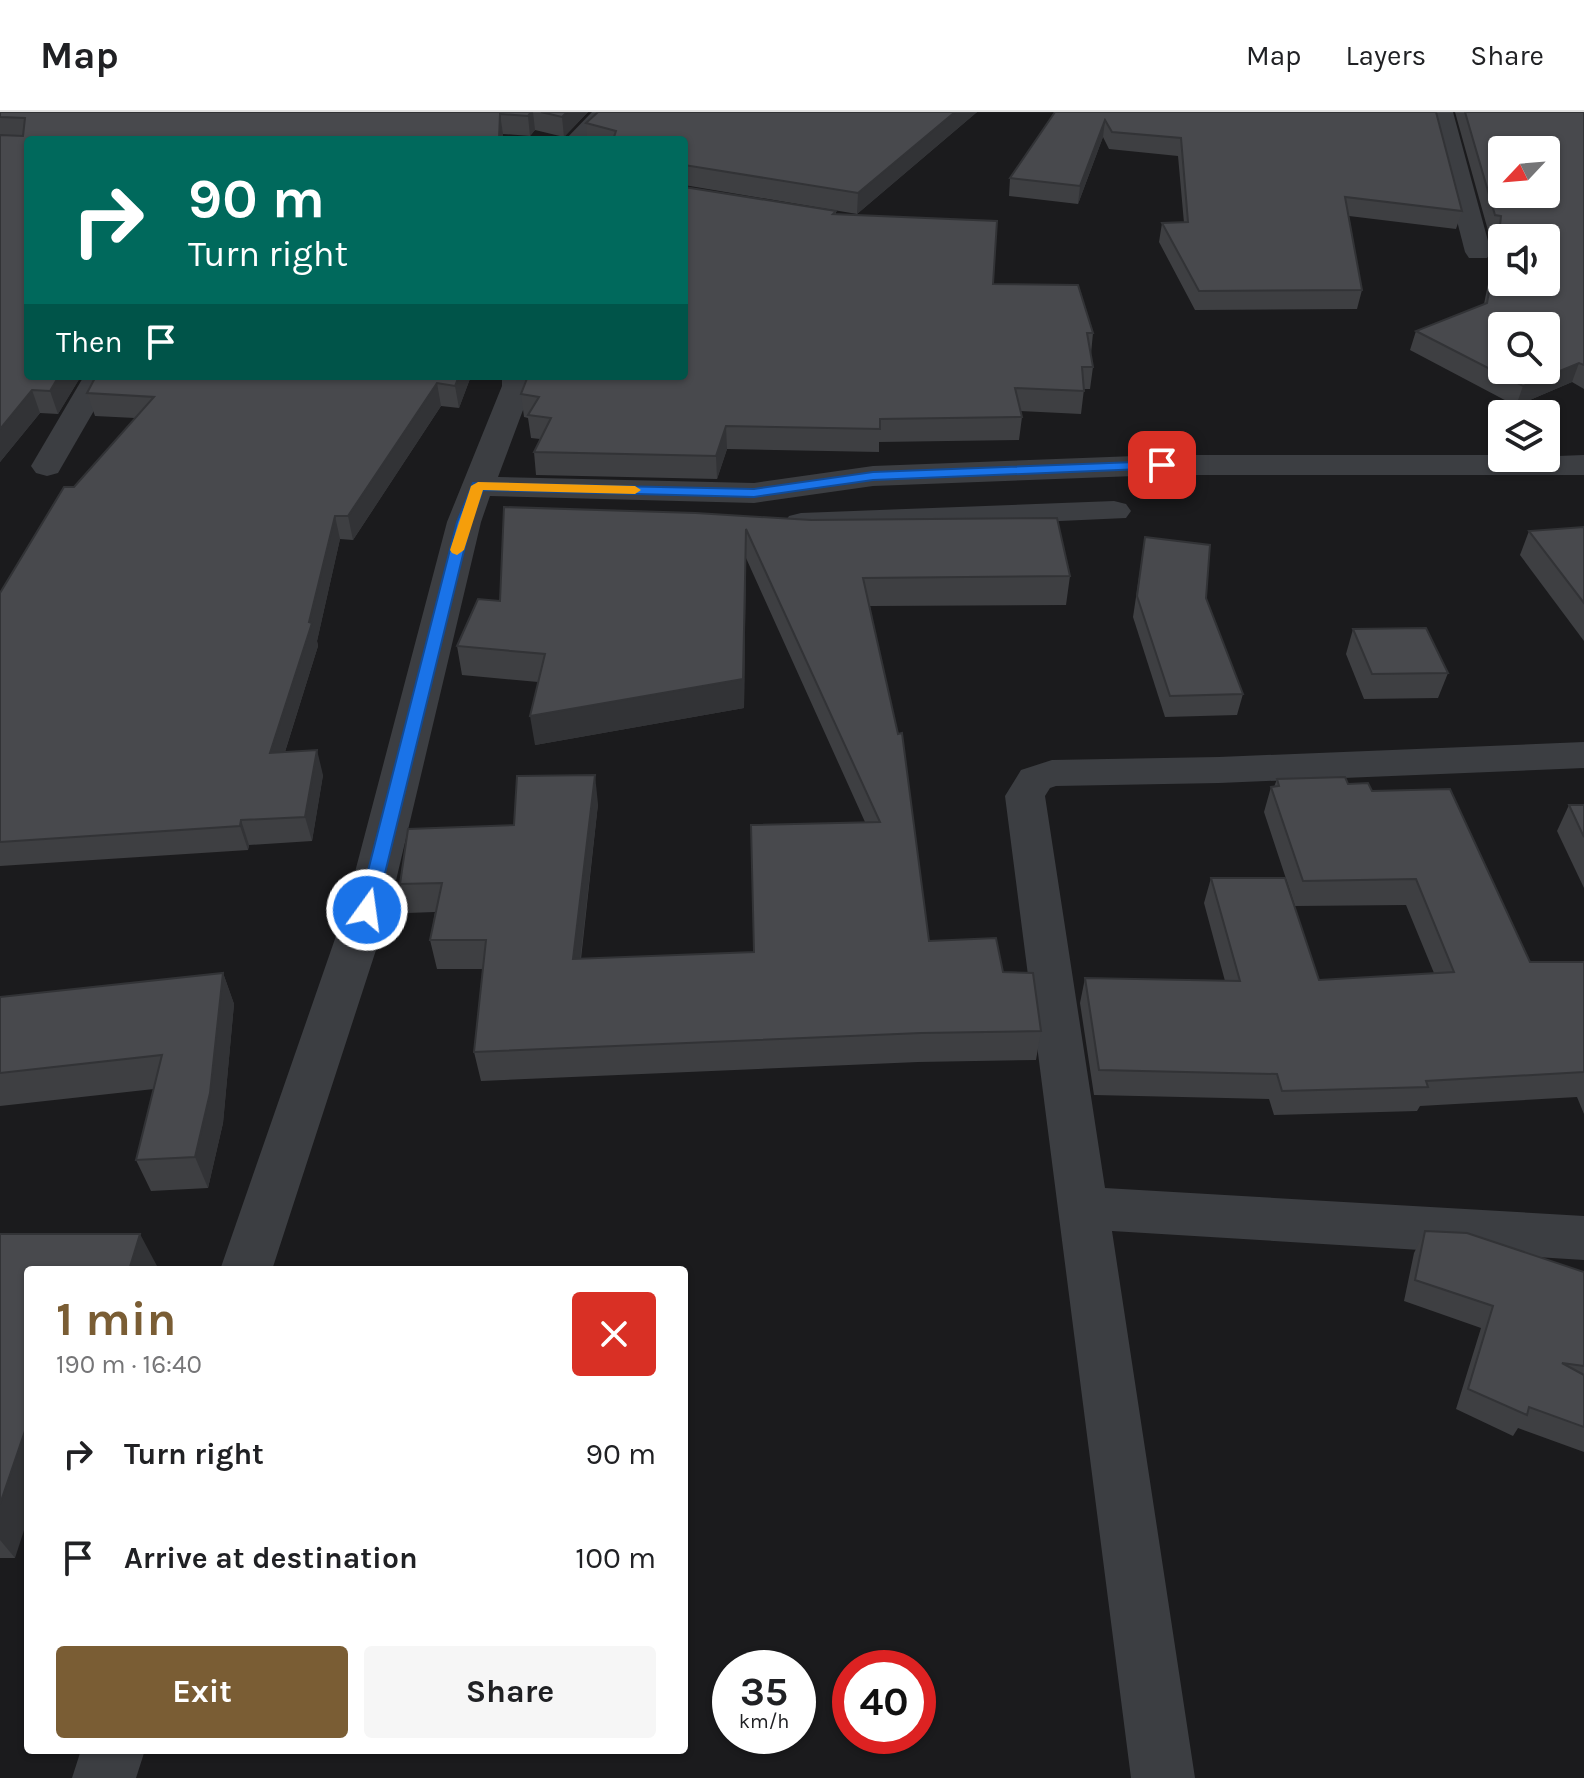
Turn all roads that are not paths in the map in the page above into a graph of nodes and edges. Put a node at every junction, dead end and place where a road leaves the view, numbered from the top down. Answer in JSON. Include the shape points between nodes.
{"nodes":[{"id":1,"x":605,"y":112,"type":"edge"},
{"id":2,"x":1433,"y":113,"type":"edge"},
{"id":3,"x":581,"y":136,"type":"edge"},
{"id":4,"x":1478,"y":252,"type":"dead end"},
{"id":5,"x":97,"y":380,"type":"edge"},
{"id":6,"x":517,"y":380,"type":"edge"},
{"id":7,"x":1584,"y":465,"type":"edge"},
{"id":8,"x":47,"y":466,"type":"dead end"},
{"id":9,"x":478,"y":510,"type":"junction"},
{"id":10,"x":1114,"y":511,"type":"dead end"},
{"id":11,"x":773,"y":524,"type":"edge"},
{"id":12,"x":1584,"y":755,"type":"edge"},
{"id":13,"x":1084,"y":1208,"type":"junction"},
{"id":14,"x":1584,"y":1238,"type":"edge"},
{"id":15,"x":247,"y":1266,"type":"edge"},
{"id":16,"x":112,"y":1754,"type":"edge"},
{"id":17,"x":104,"y":1778,"type":"edge"},
{"id":18,"x":1163,"y":1778,"type":"edge"}],
"edges":[{"from":1,"to":3,"type":"street"},
{"from":2,"to":4,"type":"street"},
{"from":5,"to":8,"type":"street"},
{"from":6,"to":9,"type":"street"},
{"from":7,"to":9,"type":"street","via":[[1162,465],[873,476],[754,493]]},
{"from":9,"to":15,"type":"street","via":[[367,910]]},
{"from":10,"to":11,"type":"street"},
{"from":12,"to":13,"type":"street","via":[[1052,773],[1035,779],[1025,796]]},
{"from":13,"to":14,"type":"street"},
{"from":13,"to":18,"type":"street"},
{"from":16,"to":17,"type":"street"}]}
